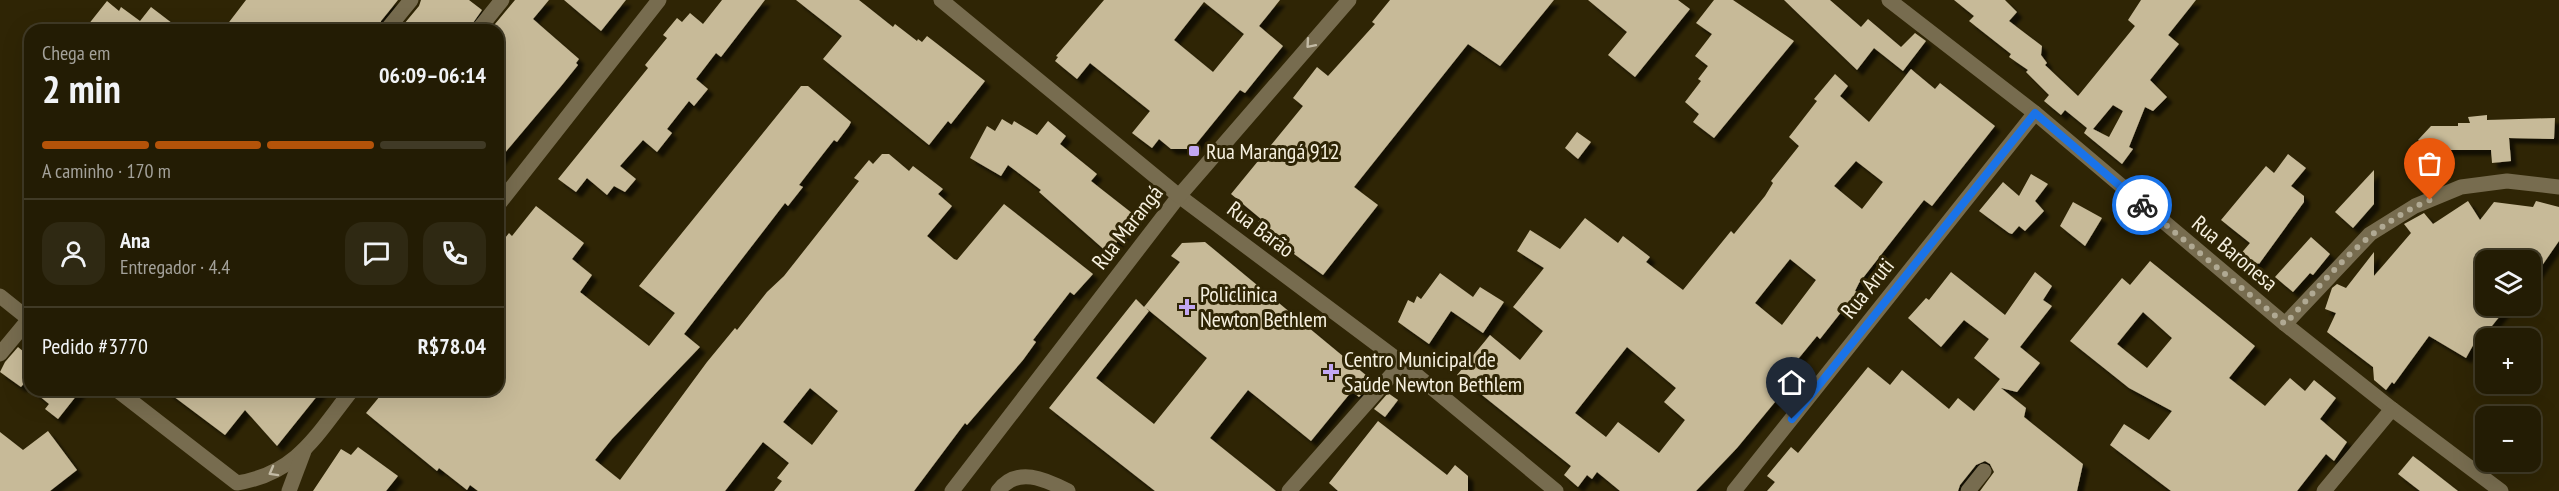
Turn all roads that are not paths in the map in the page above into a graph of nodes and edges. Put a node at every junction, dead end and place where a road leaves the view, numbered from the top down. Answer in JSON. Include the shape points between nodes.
{"nodes":[{"id":1,"x":411,"y":0,"type":"edge"},
{"id":2,"x":502,"y":0,"type":"edge"},
{"id":3,"x":659,"y":0,"type":"edge"},
{"id":4,"x":941,"y":0,"type":"edge"},
{"id":5,"x":1348,"y":0,"type":"edge"},
{"id":6,"x":1889,"y":0,"type":"edge"},
{"id":7,"x":393,"y":24,"type":"edge"},
{"id":8,"x":482,"y":24,"type":"edge"},
{"id":9,"x":2035,"y":113,"type":"junction"},
{"id":10,"x":2559,"y":187,"type":"edge"},
{"id":11,"x":1179,"y":196,"type":"junction"},
{"id":12,"x":504,"y":197,"type":"edge"},
{"id":13,"x":0,"y":296,"type":"edge"},
{"id":14,"x":24,"y":316,"type":"edge"},
{"id":15,"x":2285,"y":324,"type":"junction"},
{"id":16,"x":24,"y":326,"type":"edge"},
{"id":17,"x":0,"y":354,"type":"edge"},
{"id":18,"x":1402,"y":363,"type":"junction"},
{"id":19,"x":125,"y":396,"type":"edge"},
{"id":20,"x":347,"y":396,"type":"edge"},
{"id":21,"x":2392,"y":409,"type":"junction"},
{"id":22,"x":304,"y":451,"type":"junction"},
{"id":23,"x":1984,"y":471,"type":"dead end"},
{"id":24,"x":242,"y":487,"type":"edge"},
{"id":25,"x":289,"y":491,"type":"edge"},
{"id":26,"x":952,"y":491,"type":"edge"},
{"id":27,"x":998,"y":491,"type":"edge"},
{"id":28,"x":1068,"y":491,"type":"edge"},
{"id":29,"x":1290,"y":491,"type":"edge"},
{"id":30,"x":1556,"y":491,"type":"edge"},
{"id":31,"x":1734,"y":491,"type":"edge"},
{"id":32,"x":1968,"y":491,"type":"edge"},
{"id":33,"x":2324,"y":491,"type":"edge"},
{"id":34,"x":2501,"y":491,"type":"edge"}],
"edges":[{"from":1,"to":7,"type":"street"},
{"from":2,"to":8,"type":"street"},
{"from":3,"to":12,"type":"street"},
{"from":4,"to":11,"type":"street","name":"Rua Barão"},
{"from":5,"to":11,"type":"street","name":"Rua Marangá","one_way":true},
{"from":6,"to":9,"type":"street","name":"Rua Baronesa"},
{"from":9,"to":15,"type":"street","name":"Rua Baronesa"},
{"from":9,"to":31,"type":"street","name":"Rua Aruti"},
{"from":10,"to":15,"type":"street","via":[[2507,181],[2461,187],[2415,206],[2370,234]]},
{"from":11,"to":18,"type":"street","name":"Rua Barão"},
{"from":11,"to":26,"type":"street","name":"Rua Marangá"},
{"from":13,"to":14,"type":"street"},
{"from":15,"to":21,"type":"street","name":"Rua Baronesa"},
{"from":16,"to":17,"type":"street"},
{"from":18,"to":29,"type":"street"},
{"from":18,"to":30,"type":"street","name":"Rua Barão"},
{"from":19,"to":24,"type":"street"},
{"from":20,"to":22,"type":"street"},
{"from":21,"to":33,"type":"street"},
{"from":21,"to":34,"type":"street","name":"Rua Baronesa"},
{"from":22,"to":24,"type":"street","one_way":true,"via":[[278,470]]},
{"from":22,"to":25,"type":"street"},
{"from":23,"to":32,"type":"street"},
{"from":27,"to":28,"type":"street","via":[[1016,477],[1032,477]]}]}
